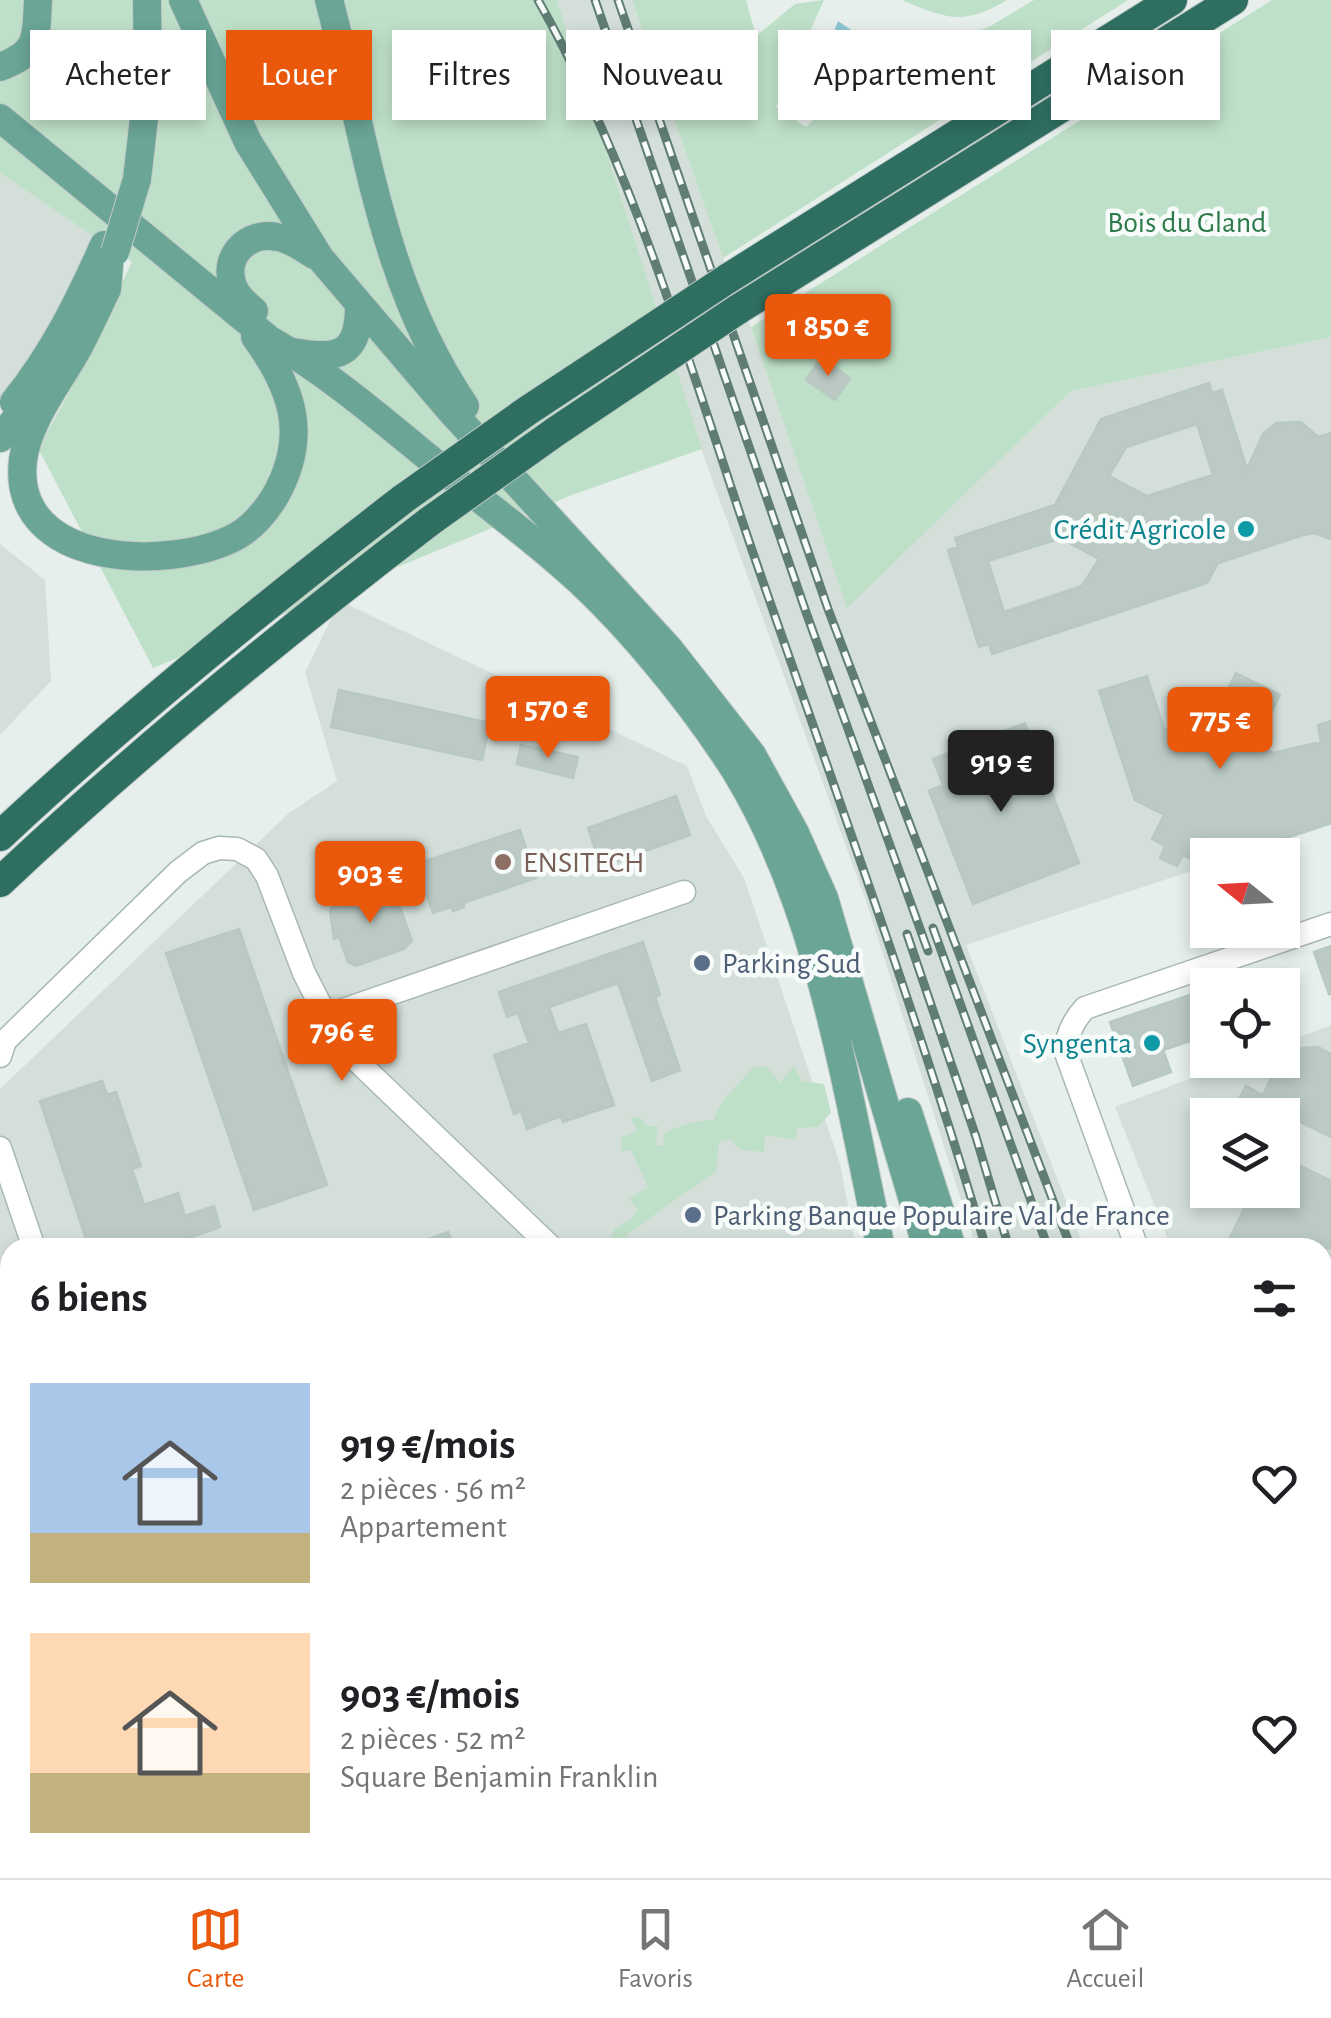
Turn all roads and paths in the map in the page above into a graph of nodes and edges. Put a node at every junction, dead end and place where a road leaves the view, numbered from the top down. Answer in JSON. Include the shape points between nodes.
{"nodes":[{"id":1,"x":38,"y":0,"type":"edge"},
{"id":2,"x":133,"y":0,"type":"edge"},
{"id":3,"x":147,"y":0,"type":"edge"},
{"id":4,"x":183,"y":0,"type":"edge"},
{"id":5,"x":328,"y":0,"type":"edge"},
{"id":6,"x":1172,"y":0,"type":"edge"},
{"id":7,"x":1233,"y":0,"type":"edge"},
{"id":8,"x":0,"y":68,"type":"edge"},
{"id":9,"x":0,"y":118,"type":"edge"},
{"id":10,"x":132,"y":175,"type":"junction"},
{"id":11,"x":110,"y":254,"type":"junction"},
{"id":12,"x":320,"y":258,"type":"junction"},
{"id":13,"x":359,"y":305,"type":"junction"},
{"id":14,"x":238,"y":313,"type":"junction"},
{"id":15,"x":292,"y":352,"type":"junction"},
{"id":16,"x":0,"y":418,"type":"edge"},
{"id":17,"x":0,"y":438,"type":"edge"},
{"id":18,"x":522,"y":490,"type":"junction"},
{"id":19,"x":0,"y":836,"type":"edge"},
{"id":20,"x":0,"y":882,"type":"edge"},
{"id":21,"x":684,"y":892,"type":"dead end"},
{"id":22,"x":824,"y":898,"type":"junction"},
{"id":23,"x":1331,"y":924,"type":"edge"},
{"id":24,"x":326,"y":1016,"type":"junction"},
{"id":25,"x":0,"y":1056,"type":"edge"},
{"id":26,"x":0,"y":1148,"type":"edge"},
{"id":27,"x":31,"y":1238,"type":"edge"},
{"id":28,"x":541,"y":1238,"type":"edge"},
{"id":29,"x":879,"y":1238,"type":"edge"},
{"id":30,"x":924,"y":1238,"type":"edge"},
{"id":31,"x":949,"y":1238,"type":"edge"},
{"id":32,"x":1136,"y":1238,"type":"edge"}],
"edges":[{"from":1,"to":8,"type":"main road","via":[[33,45],[19,61]]},
{"from":2,"to":10,"type":"main road"},
{"from":3,"to":10,"type":"main road","via":[[148,84]]},
{"from":4,"to":12,"type":"main road","via":[[248,142]]},
{"from":5,"to":18,"type":"main road","via":[[401,284],[429,350]]},
{"from":6,"to":19,"type":"highway","bridge":true,"via":[[526,410],[280,594]]},
{"from":7,"to":20,"type":"highway","bridge":true,"via":[[737,310],[430,521],[192,709]]},
{"from":9,"to":14,"type":"main road"},
{"from":10,"to":11,"type":"main road","bridge":true},
{"from":11,"to":14,"type":"main road","via":[[107,288],[33,427],[23,459],[24,490],[36,517],[57,538],[82,549],[166,555],[207,549],[240,534],[267,509],[287,476],[294,422],[276,365]]},
{"from":11,"to":16,"type":"main road"},
{"from":11,"to":17,"type":"main road","via":[[45,382]]},
{"from":12,"to":13,"type":"main road"},
{"from":12,"to":15,"type":"main road","via":[[278,237],[258,236],[231,263],[239,298]]},
{"from":13,"to":15,"type":"main road","via":[[355,339],[339,354]]},
{"from":13,"to":18,"type":"main road"},
{"from":14,"to":15,"type":"main road"},
{"from":15,"to":29,"type":"main road","via":[[561,564],[701,719],[736,773],[788,881],[842,1062]]},
{"from":18,"to":22,"type":"main road","via":[[722,713],[767,781]]},
{"from":21,"to":24,"type":"street"},
{"from":22,"to":30,"type":"main road"},
{"from":22,"to":31,"type":"main road","via":[[855,946]]},
{"from":23,"to":32,"type":"street","via":[[1085,1008],[1074,1019],[1066,1043],[1072,1071]]},
{"from":24,"to":25,"type":"street","via":[[268,876],[256,860],[219,848],[178,872],[5,1041]]},
{"from":24,"to":28,"type":"street","via":[[367,1072]]},
{"from":26,"to":27,"type":"street"}]}
